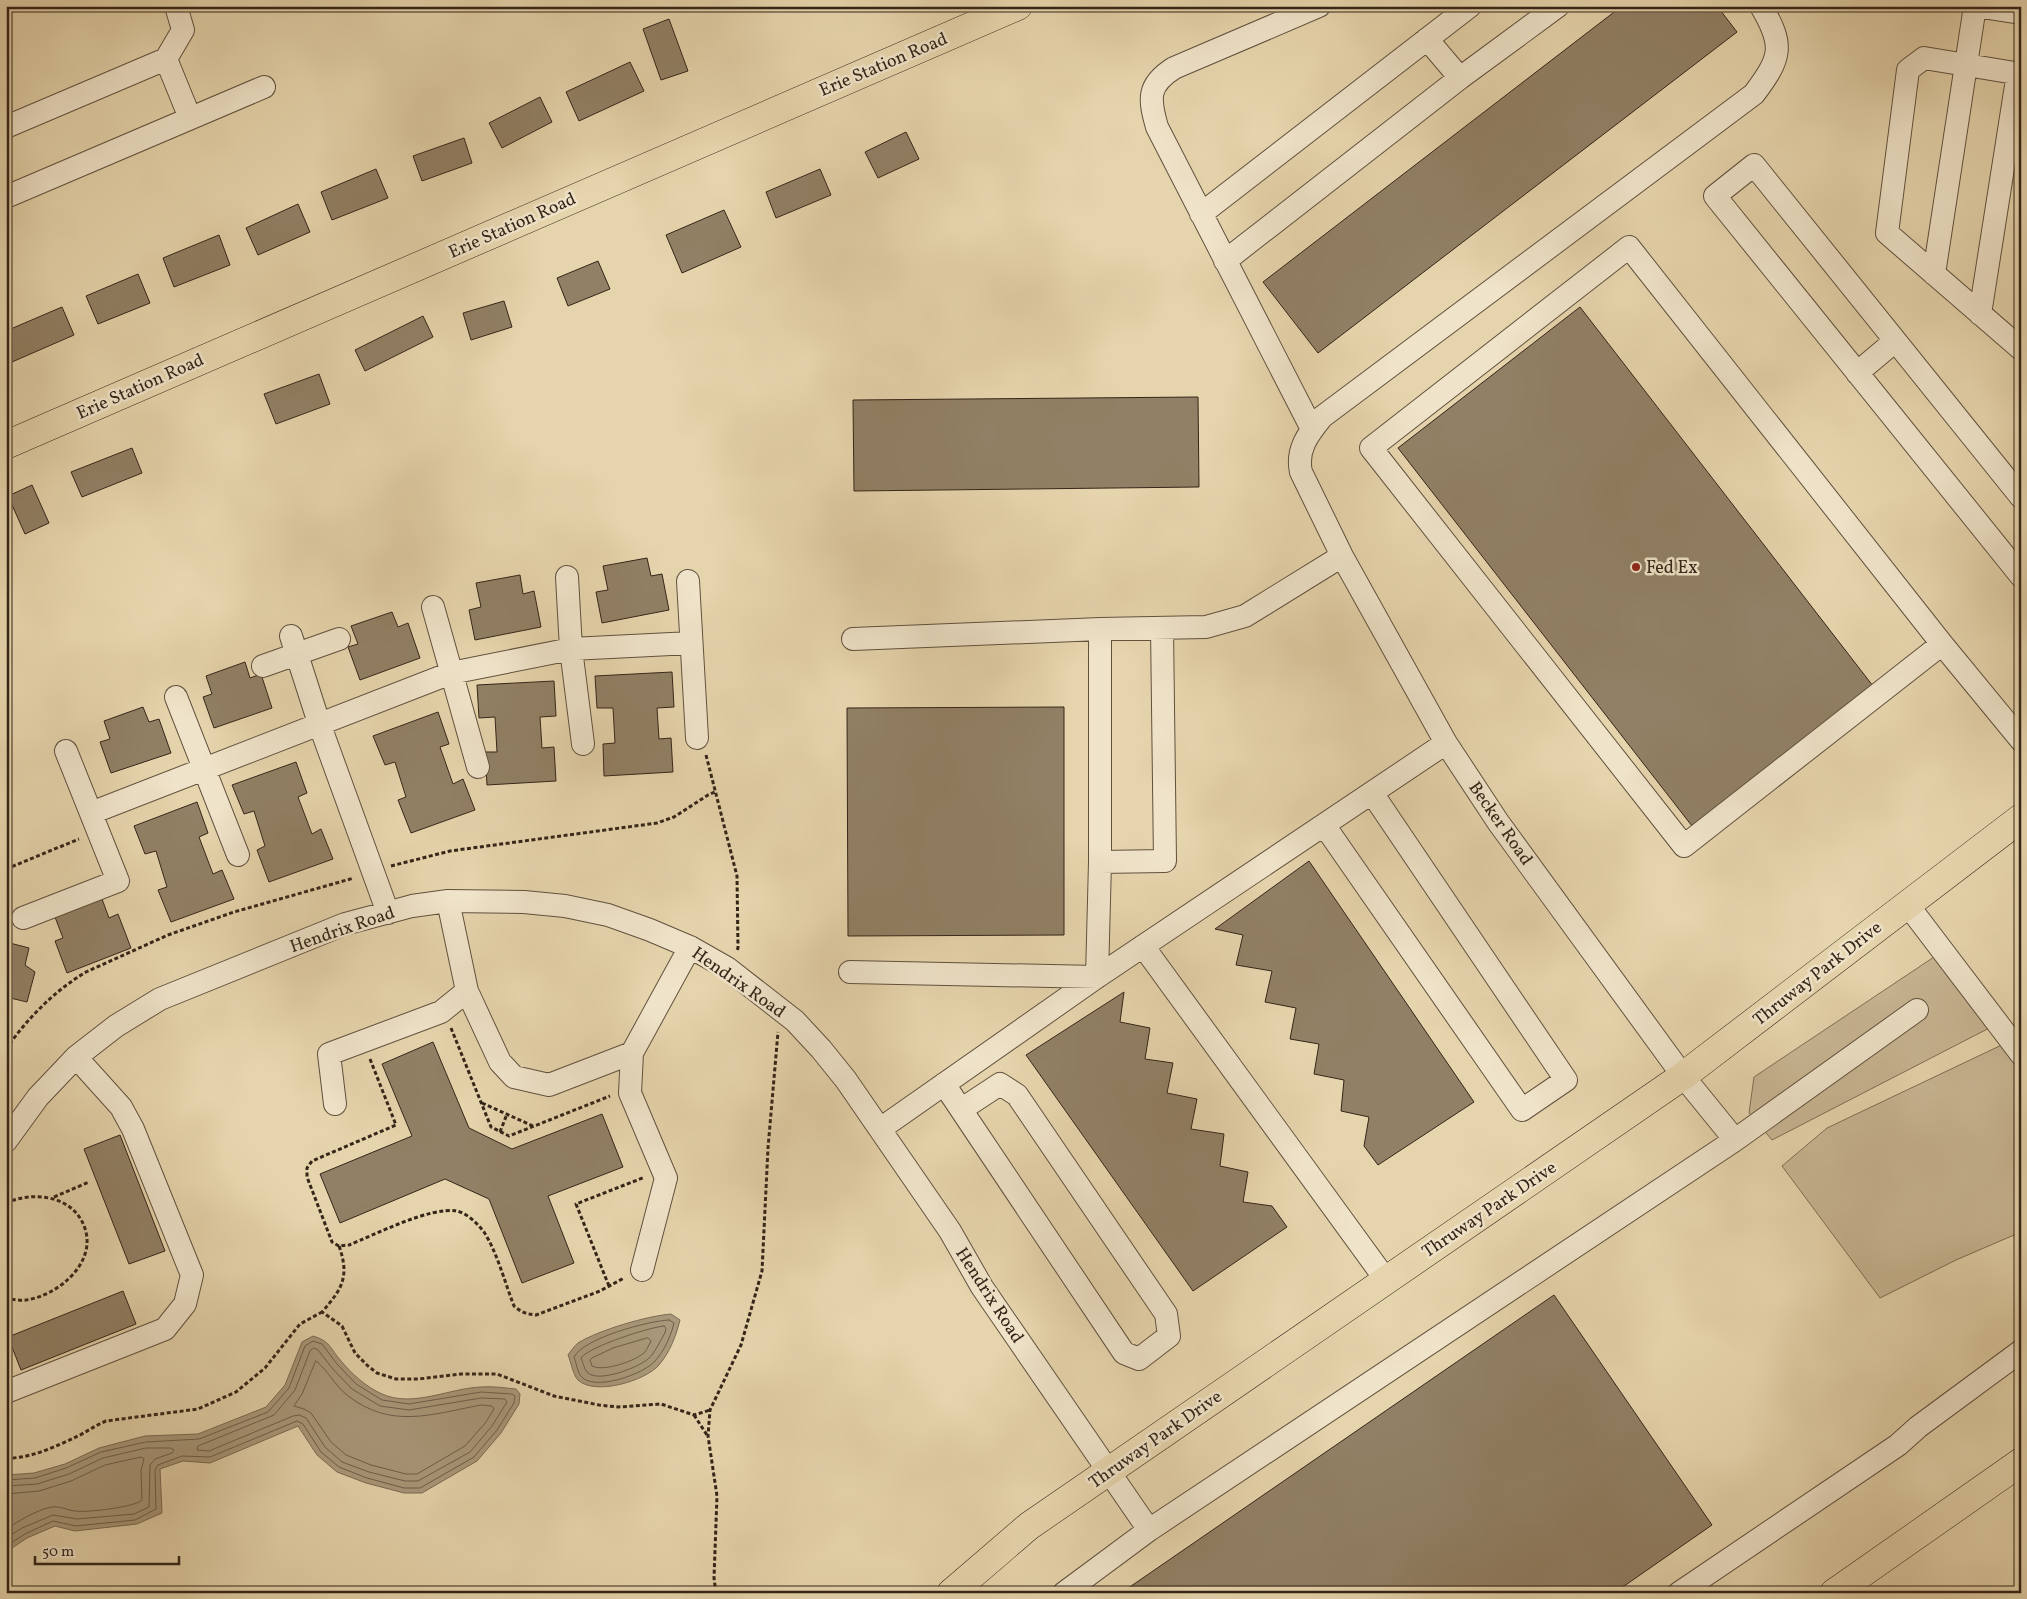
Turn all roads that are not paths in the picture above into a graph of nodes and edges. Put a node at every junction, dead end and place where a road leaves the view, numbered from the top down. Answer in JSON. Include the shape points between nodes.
{"nodes":[{"id":1,"x":176,"y":6,"type":"edge"},
{"id":2,"x":1018,"y":6,"type":"edge"},
{"id":3,"x":1319,"y":6,"type":"edge"},
{"id":4,"x":1470,"y":6,"type":"edge"},
{"id":5,"x":1558,"y":6,"type":"edge"},
{"id":6,"x":1761,"y":6,"type":"edge"},
{"id":7,"x":1975,"y":6,"type":"edge"},
{"id":8,"x":2021,"y":13,"type":"edge"},
{"id":9,"x":1427,"y":39,"type":"junction"},
{"id":10,"x":166,"y":60,"type":"junction"},
{"id":11,"x":1965,"y":65,"type":"junction"},
{"id":12,"x":2019,"y":74,"type":"edge"},
{"id":13,"x":1460,"y":78,"type":"junction"},
{"id":14,"x":264,"y":87,"type":"dead end"},
{"id":15,"x":190,"y":118,"type":"junction"},
{"id":16,"x":6,"y":127,"type":"edge"},
{"id":17,"x":6,"y":197,"type":"edge"},
{"id":18,"x":1201,"y":214,"type":"junction"},
{"id":19,"x":1225,"y":261,"type":"junction"},
{"id":20,"x":1934,"y":274,"type":"junction"},
{"id":21,"x":1980,"y":314,"type":"junction"},
{"id":22,"x":1895,"y":341,"type":"junction"},
{"id":23,"x":2021,"y":349,"type":"edge"},
{"id":24,"x":1857,"y":373,"type":"junction"},
{"id":25,"x":1312,"y":429,"type":"junction"},
{"id":26,"x":6,"y":445,"type":"edge"},
{"id":27,"x":2021,"y":497,"type":"edge"},
{"id":28,"x":1342,"y":556,"type":"junction"},
{"id":29,"x":2021,"y":576,"type":"edge"},
{"id":30,"x":567,"y":578,"type":"dead end"},
{"id":31,"x":688,"y":581,"type":"dead end"},
{"id":32,"x":433,"y":607,"type":"dead end"},
{"id":33,"x":1162,"y":628,"type":"junction"},
{"id":34,"x":1100,"y":629,"type":"junction"},
{"id":35,"x":338,"y":638,"type":"dead end"},
{"id":36,"x":853,"y":639,"type":"dead end"},
{"id":37,"x":691,"y":643,"type":"junction"},
{"id":38,"x":1942,"y":644,"type":"junction"},
{"id":39,"x":294,"y":645,"type":"junction"},
{"id":40,"x":571,"y":649,"type":"junction"},
{"id":41,"x":263,"y":666,"type":"dead end"},
{"id":42,"x":451,"y":673,"type":"junction"},
{"id":43,"x":176,"y":697,"type":"dead end"},
{"id":44,"x":320,"y":723,"type":"junction"},
{"id":45,"x":2019,"y":733,"type":"edge"},
{"id":46,"x":697,"y":738,"type":"road end"},
{"id":47,"x":1446,"y":743,"type":"junction"},
{"id":48,"x":583,"y":744,"type":"dead end"},
{"id":49,"x":66,"y":751,"type":"dead end"},
{"id":50,"x":478,"y":767,"type":"dead end"},
{"id":51,"x":205,"y":768,"type":"junction"},
{"id":52,"x":1372,"y":793,"type":"junction"},
{"id":53,"x":2021,"y":818,"type":"edge"},
{"id":54,"x":95,"y":822,"type":"junction"},
{"id":55,"x":1324,"y":826,"type":"junction"},
{"id":56,"x":238,"y":855,"type":"dead end"},
{"id":57,"x":1100,"y":862,"type":"junction"},
{"id":58,"x":448,"y":901,"type":"junction"},
{"id":59,"x":1907,"y":904,"type":"junction"},
{"id":60,"x":388,"y":913,"type":"junction"},
{"id":61,"x":23,"y":918,"type":"dead end"},
{"id":62,"x":1143,"y":946,"type":"junction"},
{"id":63,"x":690,"y":947,"type":"junction"},
{"id":64,"x":850,"y":972,"type":"dead end"},
{"id":65,"x":1097,"y":977,"type":"junction"},
{"id":66,"x":467,"y":991,"type":"junction"},
{"id":67,"x":1917,"y":1010,"type":"dead end"},
{"id":68,"x":632,"y":1053,"type":"junction"},
{"id":69,"x":2021,"y":1054,"type":"edge"},
{"id":70,"x":76,"y":1057,"type":"junction"},
{"id":71,"x":1683,"y":1076,"type":"junction"},
{"id":72,"x":944,"y":1084,"type":"junction"},
{"id":73,"x":335,"y":1104,"type":"dead end"},
{"id":74,"x":962,"y":1109,"type":"junction"},
{"id":75,"x":880,"y":1129,"type":"junction"},
{"id":76,"x":1735,"y":1140,"type":"junction"},
{"id":77,"x":6,"y":1141,"type":"edge"},
{"id":78,"x":642,"y":1270,"type":"road end"},
{"id":79,"x":1386,"y":1280,"type":"junction"},
{"id":80,"x":2021,"y":1351,"type":"edge"},
{"id":81,"x":6,"y":1392,"type":"edge"},
{"id":82,"x":2021,"y":1462,"type":"edge"},
{"id":83,"x":1108,"y":1470,"type":"junction"},
{"id":84,"x":1149,"y":1530,"type":"junction"},
{"id":85,"x":951,"y":1593,"type":"edge"},
{"id":86,"x":1064,"y":1593,"type":"edge"},
{"id":87,"x":1679,"y":1593,"type":"edge"},
{"id":88,"x":1834,"y":1593,"type":"edge"}],
"edges":[{"from":1,"to":10,"type":"street","via":[[183,30]]},
{"from":2,"to":26,"type":"main road","name":"Erie Station Road"},
{"from":3,"to":18,"type":"street","via":[[1174,68],[1154,86],[1151,96],[1157,127]]},
{"from":4,"to":9,"type":"street"},
{"from":5,"to":13,"type":"street"},
{"from":6,"to":25,"type":"street","name":"Becker Road","via":[[1772,25],[1777,43],[1776,58],[1771,71],[1754,94],[1322,418]]},
{"from":7,"to":8,"type":"street"},
{"from":7,"to":11,"type":"street"},
{"from":9,"to":13,"type":"street"},
{"from":9,"to":18,"type":"street"},
{"from":10,"to":15,"type":"street"},
{"from":10,"to":16,"type":"street"},
{"from":11,"to":12,"type":"street"},
{"from":11,"to":20,"type":"street"},
{"from":11,"to":20,"type":"street","via":[[1924,58],[1908,70],[1887,234]]},
{"from":12,"to":21,"type":"street"},
{"from":13,"to":19,"type":"street"},
{"from":14,"to":15,"type":"street"},
{"from":15,"to":17,"type":"street"},
{"from":18,"to":19,"type":"street"},
{"from":19,"to":25,"type":"street"},
{"from":20,"to":21,"type":"street"},
{"from":21,"to":23,"type":"street"},
{"from":22,"to":24,"type":"street"},
{"from":22,"to":24,"type":"street","via":[[1754,165],[1715,196]]},
{"from":22,"to":27,"type":"street"},
{"from":24,"to":29,"type":"street"},
{"from":25,"to":28,"type":"street","name":"Becker Road","via":[[1301,448],[1301,472]]},
{"from":28,"to":33,"type":"street","via":[[1245,616],[1206,627]]},
{"from":28,"to":47,"type":"street","name":"Becker Road"},
{"from":30,"to":40,"type":"street"},
{"from":31,"to":37,"type":"street"},
{"from":32,"to":42,"type":"street"},
{"from":33,"to":34,"type":"street"},
{"from":33,"to":57,"type":"street","via":[[1165,861]]},
{"from":34,"to":36,"type":"street"},
{"from":34,"to":57,"type":"street"},
{"from":35,"to":39,"type":"street"},
{"from":37,"to":40,"type":"street"},
{"from":37,"to":46,"type":"street"},
{"from":38,"to":38,"type":"street","via":[[1629,247],[1371,448],[1684,846]]},
{"from":38,"to":45,"type":"street"},
{"from":39,"to":41,"type":"street"},
{"from":39,"to":44,"type":"street"},
{"from":40,"to":42,"type":"street"},
{"from":40,"to":48,"type":"street"},
{"from":42,"to":44,"type":"street"},
{"from":42,"to":50,"type":"street"},
{"from":43,"to":51,"type":"street"},
{"from":44,"to":51,"type":"street"},
{"from":44,"to":60,"type":"street"},
{"from":47,"to":52,"type":"street"},
{"from":47,"to":71,"type":"street","name":"Becker Road","via":[[1498,822]]},
{"from":49,"to":54,"type":"street"},
{"from":51,"to":54,"type":"street"},
{"from":51,"to":56,"type":"street"},
{"from":52,"to":55,"type":"street"},
{"from":52,"to":55,"type":"street","via":[[1566,1080],[1522,1110]]},
{"from":53,"to":59,"type":"main road","name":"Thruway Park Drive"},
{"from":54,"to":61,"type":"street","via":[[118,881]]},
{"from":55,"to":62,"type":"street"},
{"from":57,"to":65,"type":"street"},
{"from":58,"to":60,"type":"street","name":"Hendrix Road"},
{"from":58,"to":63,"type":"street","name":"Hendrix Road","via":[[565,906],[608,915]]},
{"from":58,"to":66,"type":"street"},
{"from":59,"to":69,"type":"street"},
{"from":59,"to":71,"type":"main road","name":"Thruway Park Drive"},
{"from":60,"to":70,"type":"street","name":"Hendrix Road","via":[[345,924],[160,999],[116,1026]]},
{"from":62,"to":65,"type":"street"},
{"from":62,"to":79,"type":"street"},
{"from":63,"to":68,"type":"street"},
{"from":63,"to":75,"type":"street","name":"Hendrix Road","via":[[727,968],[786,1013],[821,1049]]},
{"from":64,"to":65,"type":"street"},
{"from":65,"to":72,"type":"street"},
{"from":66,"to":68,"type":"street","via":[[500,1062],[514,1077],[549,1085]]},
{"from":66,"to":73,"type":"street","via":[[441,1012],[329,1054]]},
{"from":67,"to":76,"type":"street"},
{"from":68,"to":78,"type":"street","via":[[630,1093],[666,1178]]},
{"from":70,"to":77,"type":"street","name":"Hendrix Road","via":[[38,1097]]},
{"from":70,"to":81,"type":"street","via":[[121,1107],[133,1129],[192,1274],[186,1304],[165,1329]]},
{"from":71,"to":76,"type":"street","name":"Becker Road"},
{"from":71,"to":79,"type":"main road","name":"Thruway Park Drive"},
{"from":72,"to":74,"type":"street"},
{"from":72,"to":75,"type":"street"},
{"from":74,"to":74,"type":"street","via":[[1124,1353],[1139,1359],[1169,1336],[1166,1314],[1017,1095],[1000,1084]]},
{"from":75,"to":83,"type":"street","name":"Hendrix Road","via":[[950,1231],[982,1287]]},
{"from":76,"to":84,"type":"street"},
{"from":79,"to":83,"type":"main road","name":"Thruway Park Drive"},
{"from":80,"to":87,"type":"street","via":[[1898,1445]]},
{"from":82,"to":88,"type":"main road"},
{"from":83,"to":84,"type":"street","name":"Hendrix Road"},
{"from":83,"to":85,"type":"main road","name":"Thruway Park Drive","via":[[1029,1526]]},
{"from":84,"to":86,"type":"street"}]}
